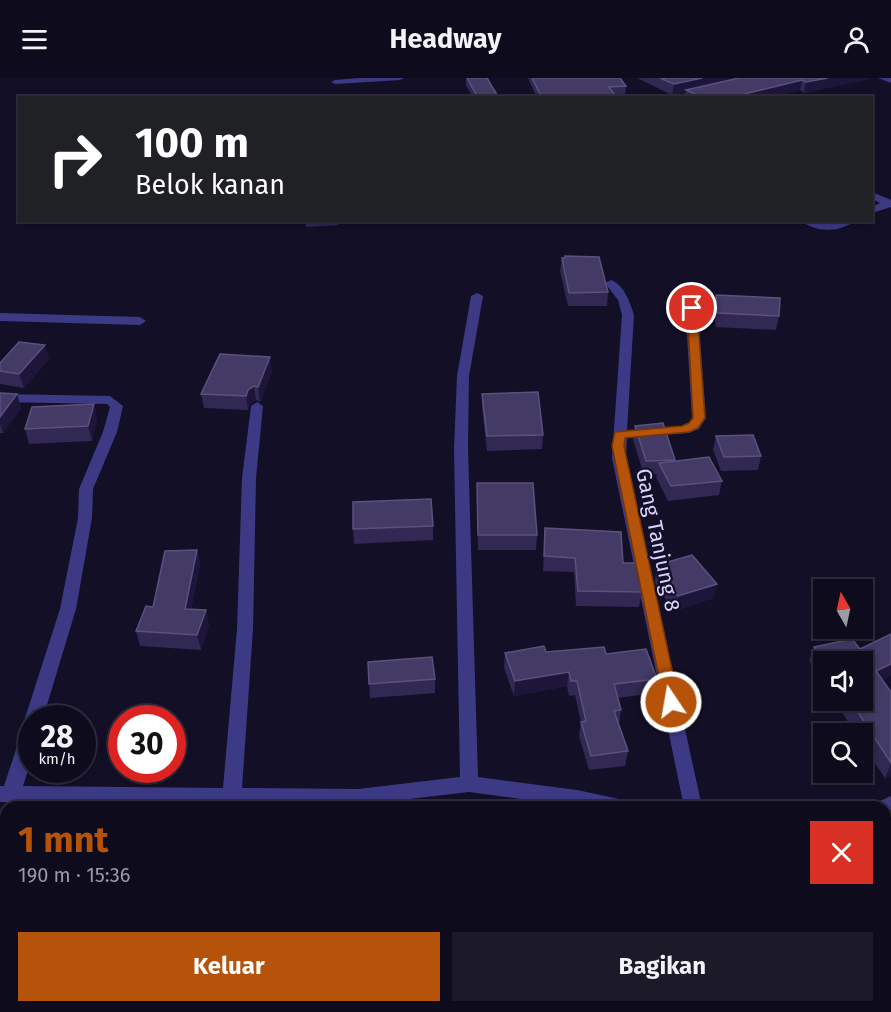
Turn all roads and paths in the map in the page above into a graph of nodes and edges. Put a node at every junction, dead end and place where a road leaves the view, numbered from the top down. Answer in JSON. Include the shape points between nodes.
{"nodes":[{"id":1,"x":400,"y":78,"type":"edge"},
{"id":2,"x":882,"y":78,"type":"edge"},
{"id":3,"x":891,"y":81,"type":"edge"},
{"id":4,"x":335,"y":82,"type":"dead end"},
{"id":5,"x":714,"y":89,"type":"edge"},
{"id":6,"x":681,"y":96,"type":"edge"},
{"id":7,"x":873,"y":196,"type":"edge"},
{"id":8,"x":890,"y":204,"type":"edge"},
{"id":9,"x":873,"y":210,"type":"edge"},
{"id":10,"x":810,"y":222,"type":"edge"},
{"id":11,"x":847,"y":222,"type":"edge"},
{"id":12,"x":611,"y":284,"type":"dead end"},
{"id":13,"x":690,"y":286,"type":"dead end"},
{"id":14,"x":477,"y":296,"type":"dead end"},
{"id":15,"x":0,"y":317,"type":"edge"},
{"id":16,"x":140,"y":321,"type":"dead end"},
{"id":17,"x":0,"y":398,"type":"edge"},
{"id":18,"x":257,"y":406,"type":"dead end"},
{"id":19,"x":619,"y":435,"type":"junction"},
{"id":20,"x":38,"y":705,"type":"edge"},
{"id":21,"x":18,"y":764,"type":"edge"},
{"id":22,"x":469,"y":784,"type":"junction"},
{"id":23,"x":6,"y":794,"type":"edge"},
{"id":24,"x":232,"y":796,"type":"junction"},
{"id":25,"x":591,"y":801,"type":"edge"},
{"id":26,"x":692,"y":801,"type":"edge"}],
"edges":[{"from":1,"to":4,"type":"street"},
{"from":2,"to":3,"type":"street"},
{"from":5,"to":6,"type":"street"},
{"from":7,"to":8,"type":"street"},
{"from":8,"to":9,"type":"street"},
{"from":10,"to":11,"type":"street","via":[[826,229]]},
{"from":12,"to":19,"type":"street","name":"Gang Tanjung 8","via":[[624,300],[628,315]]},
{"from":13,"to":19,"type":"street","via":[[699,418],[694,426],[684,430]]},
{"from":14,"to":22,"type":"street","via":[[463,376],[461,449]]},
{"from":15,"to":16,"type":"street"},
{"from":17,"to":20,"type":"street","via":[[111,400],[117,406],[86,489],[85,518],[68,609]]},
{"from":18,"to":24,"type":"street","via":[[249,478],[245,629]]},
{"from":19,"to":26,"type":"street","name":"Gang Tanjung 8","via":[[619,458]]},
{"from":21,"to":23,"type":"street"},
{"from":22,"to":24,"type":"street","via":[[358,796]]},
{"from":22,"to":25,"type":"street"},
{"from":23,"to":24,"type":"street"}]}
